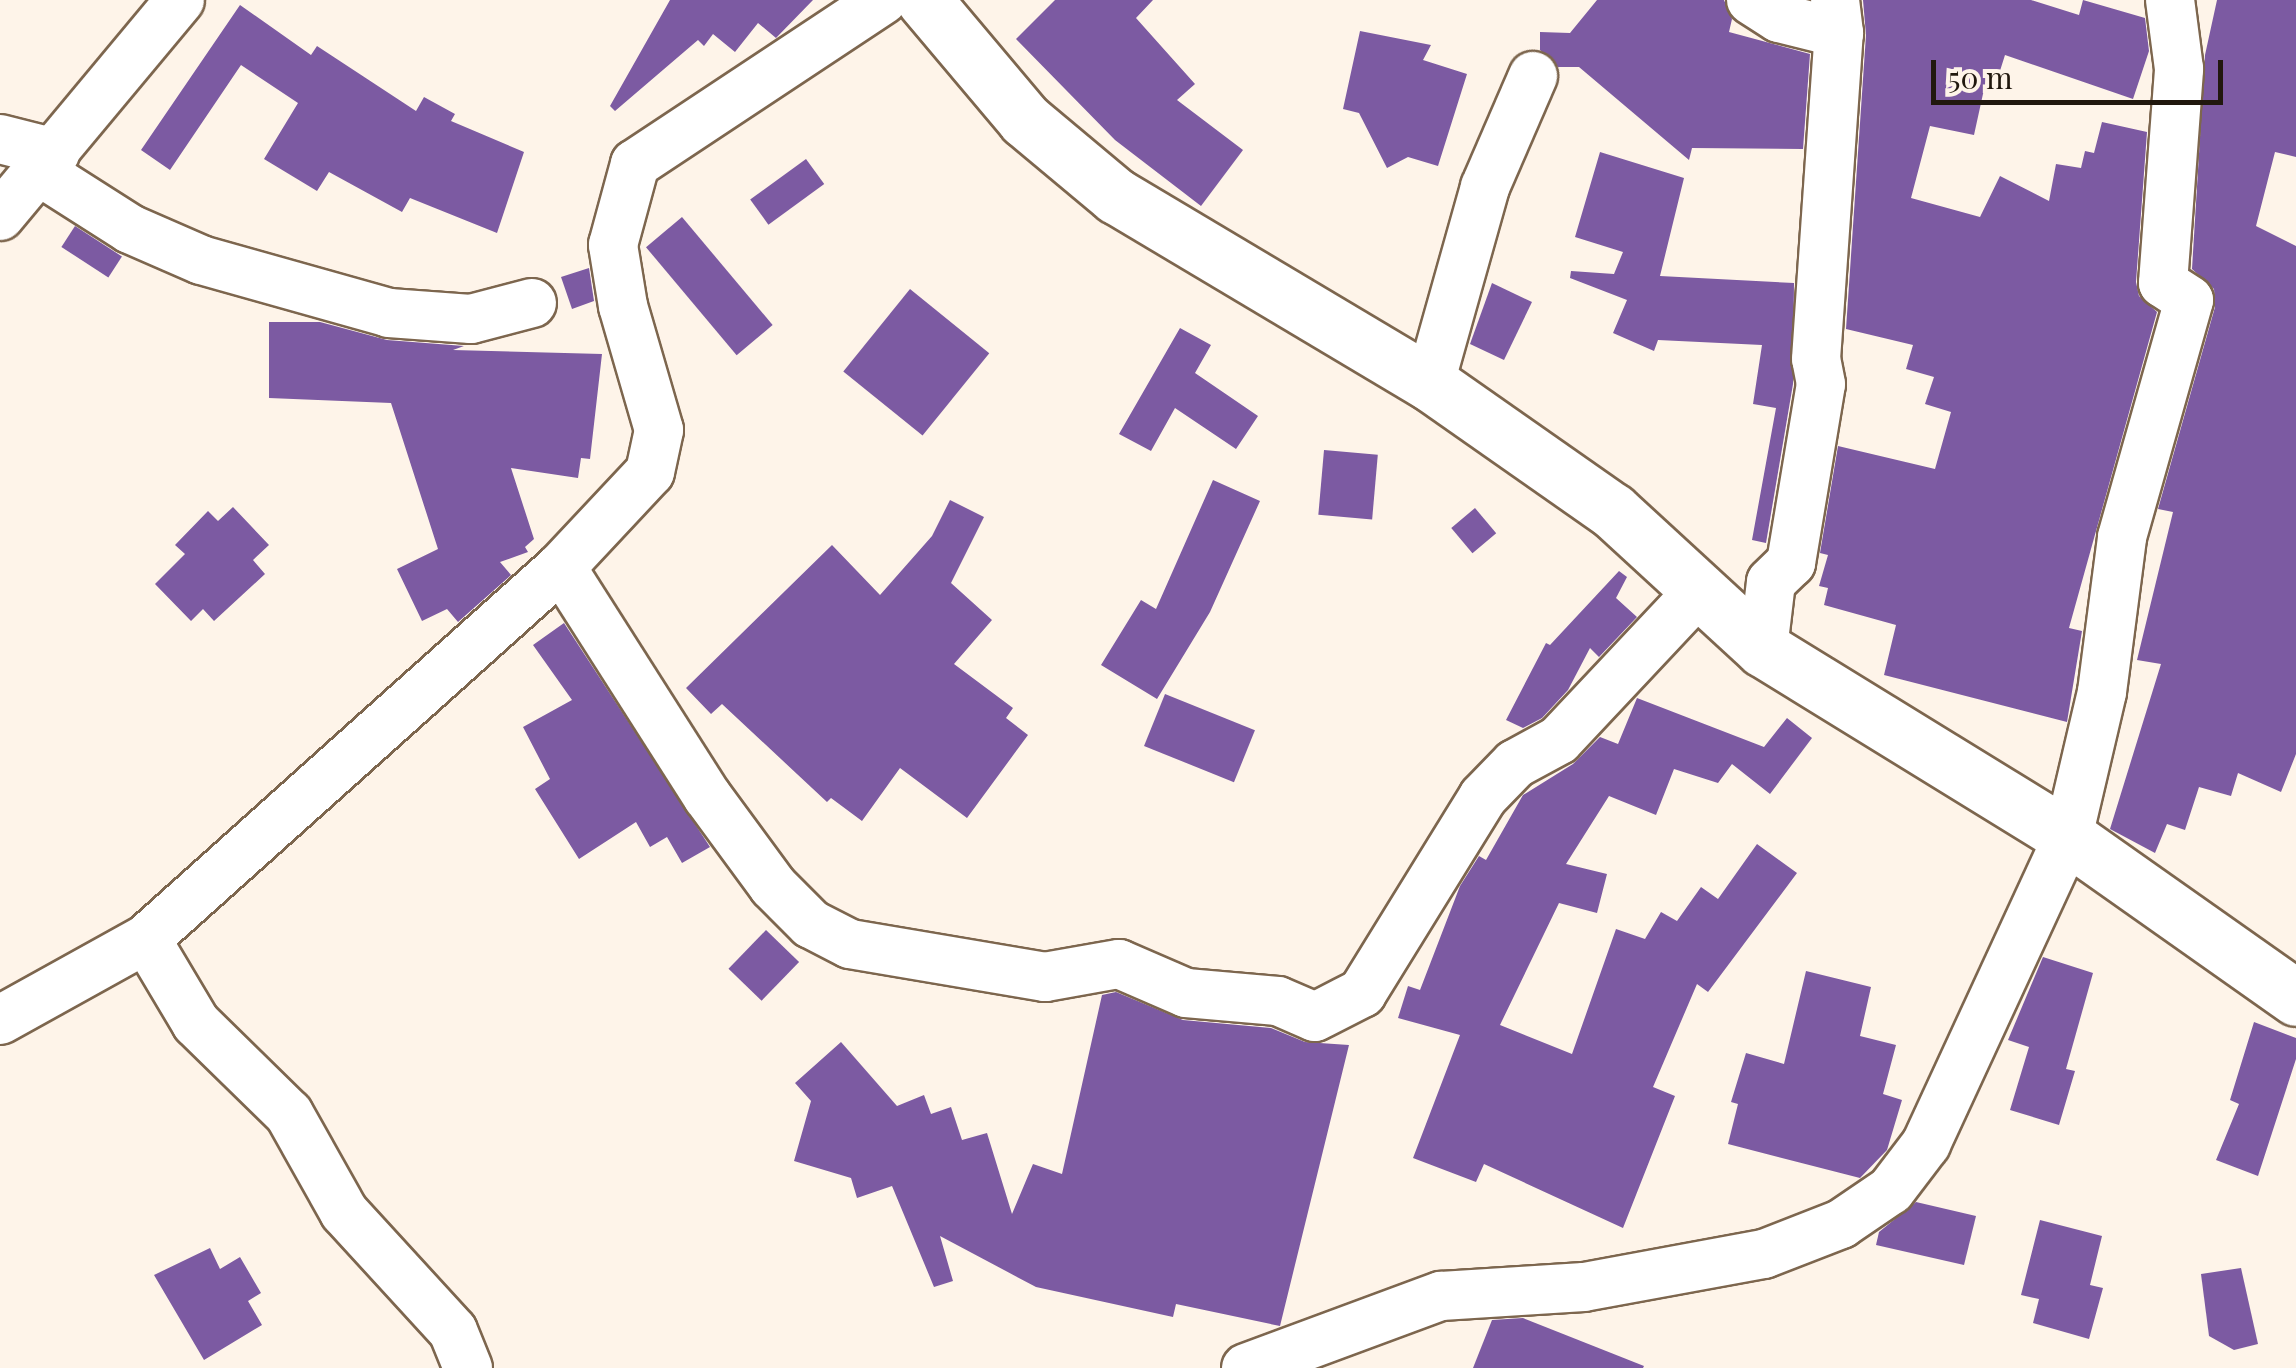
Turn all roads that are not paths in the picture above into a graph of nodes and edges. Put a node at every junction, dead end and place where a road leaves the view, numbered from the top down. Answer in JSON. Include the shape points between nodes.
{"nodes":[{"id":1,"x":180,"y":0,"type":"edge"},
{"id":2,"x":883,"y":0,"type":"edge"},
{"id":3,"x":924,"y":0,"type":"edge"},
{"id":4,"x":1751,"y":0,"type":"edge"},
{"id":5,"x":2170,"y":0,"type":"edge"},
{"id":6,"x":1837,"y":16,"type":"edge"},
{"id":7,"x":1533,"y":76,"type":"dead end"},
{"id":8,"x":0,"y":138,"type":"edge"},
{"id":9,"x":47,"y":162,"type":"junction"},
{"id":10,"x":0,"y":216,"type":"edge"},
{"id":11,"x":532,"y":303,"type":"dead end"},
{"id":12,"x":1430,"y":383,"type":"junction"},
{"id":13,"x":561,"y":567,"type":"junction"},
{"id":14,"x":1700,"y":590,"type":"junction"},
{"id":15,"x":1763,"y":650,"type":"junction"},
{"id":16,"x":2068,"y":837,"type":"junction"},
{"id":17,"x":146,"y":939,"type":"junction"},
{"id":18,"x":2296,"y":998,"type":"edge"},
{"id":19,"x":0,"y":1020,"type":"edge"},
{"id":20,"x":468,"y":1368,"type":"edge"},
{"id":21,"x":1246,"y":1368,"type":"edge"}],
"edges":[{"from":1,"to":9,"type":"street"},
{"from":2,"to":13,"type":"street","via":[[635,164],[614,244],[623,306],[660,430],[650,472]]},
{"from":3,"to":12,"type":"street","via":[[1025,120],[1116,196]]},
{"from":4,"to":6,"type":"street","via":[[1779,18]]},
{"from":5,"to":16,"type":"street","via":[[2180,69],[2163,283],[2189,300],[2122,537],[2102,692]]},
{"from":6,"to":15,"type":"street","via":[[1816,359],[1821,384],[1790,563],[1771,582]]},
{"from":7,"to":12,"type":"street","via":[[1485,187]]},
{"from":8,"to":9,"type":"street"},
{"from":9,"to":10,"type":"street"},
{"from":9,"to":11,"type":"street","via":[[130,229],[202,260],[388,314],[471,318]]},
{"from":12,"to":14,"type":"street","via":[[1613,510]]},
{"from":13,"to":14,"type":"street","via":[[707,796],[773,886],[811,924],[850,944],[1045,978],[1120,964],[1186,992],[1278,1002],[1315,1017],[1362,993],[1483,797],[1515,764],[1559,740]]},
{"from":13,"to":17,"type":"street"},
{"from":14,"to":15,"type":"street"},
{"from":15,"to":16,"type":"street"},
{"from":16,"to":18,"type":"street"},
{"from":16,"to":21,"type":"street","via":[[1926,1144],[1891,1190],[1842,1224],[1714,1266],[1584,1287],[1442,1296]]},
{"from":17,"to":19,"type":"street"},
{"from":17,"to":20,"type":"street","via":[[196,1023],[289,1114],[344,1212],[454,1331]]}]}
